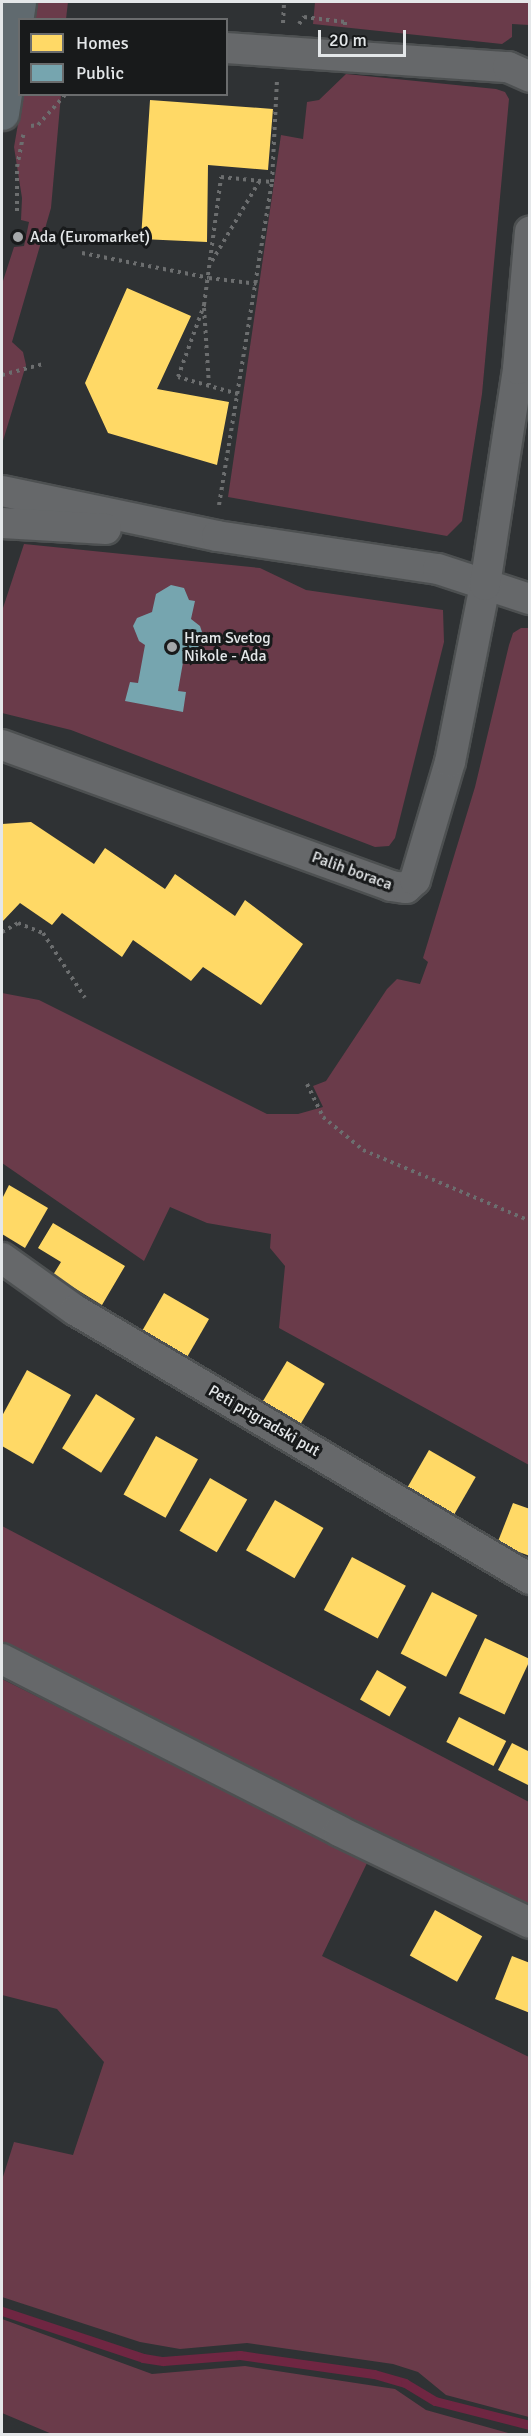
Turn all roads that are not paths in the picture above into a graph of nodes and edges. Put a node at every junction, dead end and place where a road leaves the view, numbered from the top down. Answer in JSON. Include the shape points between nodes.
{"nodes":[{"id":1,"x":20,"y":2,"type":"edge"},
{"id":2,"x":228,"y":48,"type":"edge"},
{"id":3,"x":530,"y":77,"type":"edge"},
{"id":4,"x":2,"y":113,"type":"edge"},
{"id":5,"x":530,"y":232,"type":"edge"},
{"id":6,"x":2,"y":491,"type":"edge"},
{"id":7,"x":2,"y":523,"type":"edge"},
{"id":8,"x":217,"y":536,"type":"junction"},
{"id":9,"x":485,"y":585,"type":"junction"},
{"id":10,"x":530,"y":599,"type":"edge"},
{"id":11,"x":2,"y":745,"type":"edge"},
{"id":12,"x":2,"y":1258,"type":"edge"},
{"id":13,"x":530,"y":1579,"type":"edge"},
{"id":14,"x":2,"y":1659,"type":"edge"},
{"id":15,"x":530,"y":1923,"type":"edge"}],
"edges":[{"from":1,"to":4,"type":"main road"},
{"from":2,"to":3,"type":"street","via":[[508,67]]},
{"from":5,"to":9,"type":"street","name":"Palih boraca","via":[[518,369]]},
{"from":6,"to":8,"type":"street"},
{"from":7,"to":8,"type":"street"},
{"from":8,"to":9,"type":"street","via":[[438,569]]},
{"from":9,"to":10,"type":"street"},
{"from":9,"to":11,"type":"street","name":"Palih boraca","via":[[450,762],[416,880],[406,888]]},
{"from":12,"to":13,"type":"street","name":"Peti prigradski put","via":[[75,1310]]},
{"from":14,"to":15,"type":"street","via":[[339,1831]]}]}
